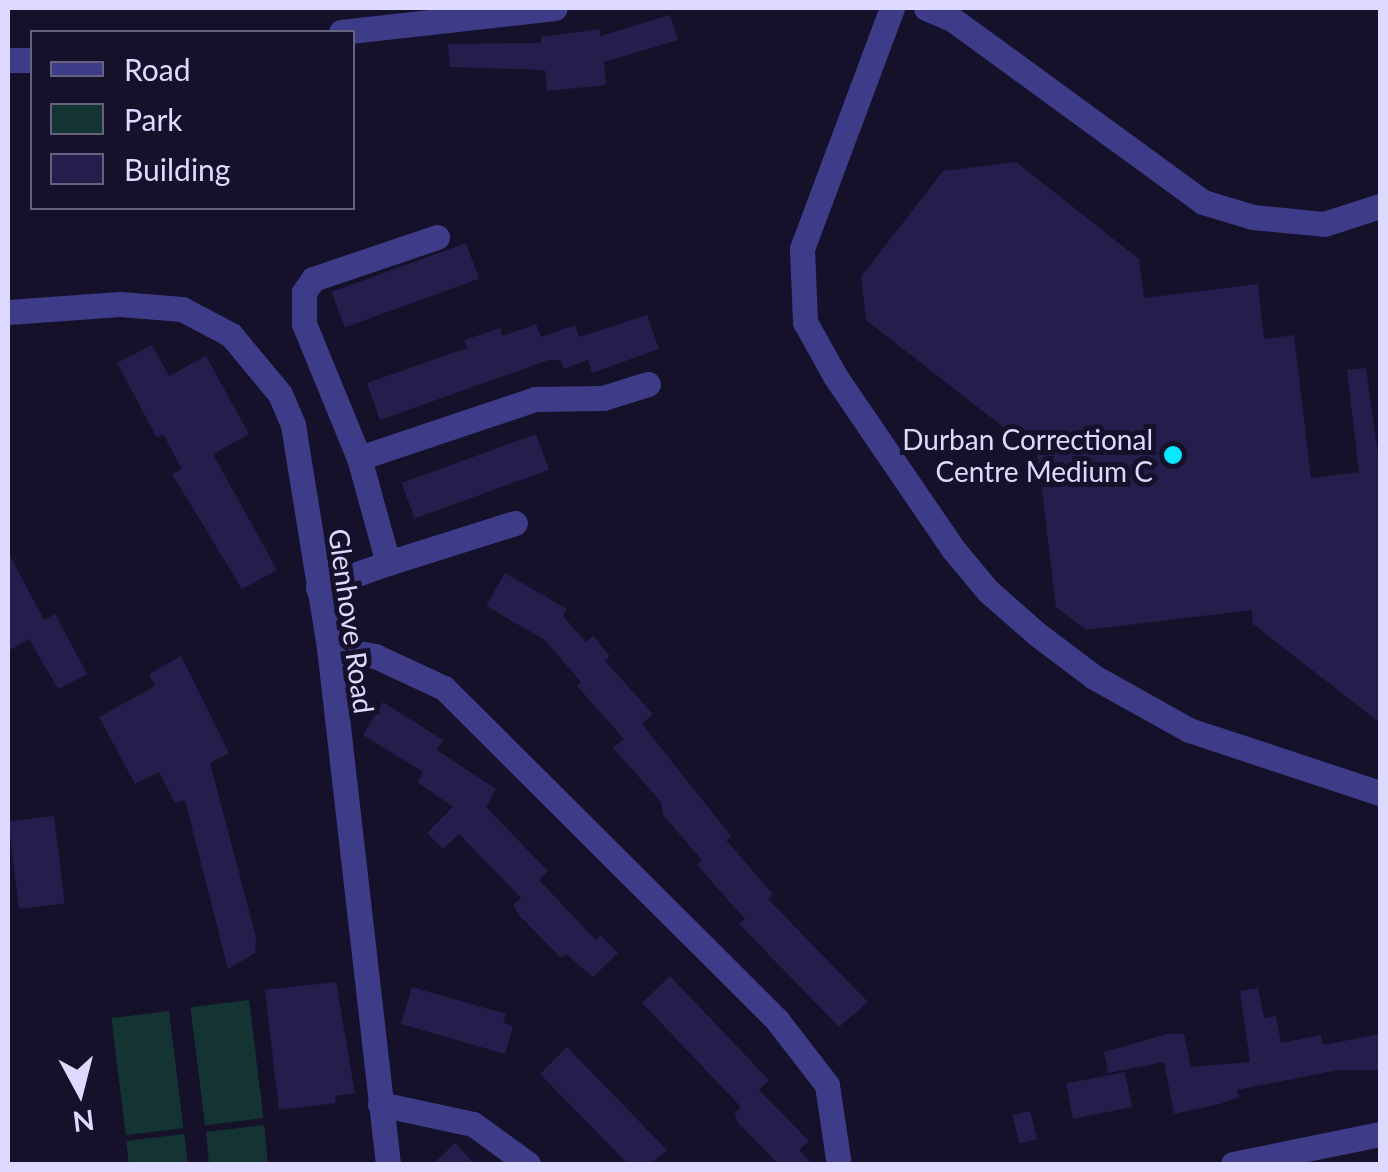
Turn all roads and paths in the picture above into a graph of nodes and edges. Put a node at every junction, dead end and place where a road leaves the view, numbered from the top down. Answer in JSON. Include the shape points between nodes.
{"nodes":[{"id":1,"x":554,"y":8,"type":"edge"},
{"id":2,"x":892,"y":8,"type":"edge"},
{"id":3,"x":926,"y":8,"type":"edge"},
{"id":4,"x":355,"y":30,"type":"edge"},
{"id":5,"x":1380,"y":206,"type":"edge"},
{"id":6,"x":437,"y":237,"type":"dead end"},
{"id":7,"x":8,"y":312,"type":"edge"},
{"id":8,"x":648,"y":384,"type":"dead end"},
{"id":9,"x":359,"y":458,"type":"junction"},
{"id":10,"x":515,"y":523,"type":"dead end"},
{"id":11,"x":388,"y":563,"type":"junction"},
{"id":12,"x":318,"y":588,"type":"junction"},
{"id":13,"x":329,"y":648,"type":"junction"},
{"id":14,"x":1380,"y":793,"type":"edge"},
{"id":15,"x":380,"y":1104,"type":"junction"},
{"id":16,"x":1380,"y":1134,"type":"edge"},
{"id":17,"x":838,"y":1159,"type":"dead end"},
{"id":18,"x":388,"y":1164,"type":"edge"},
{"id":19,"x":528,"y":1164,"type":"edge"},
{"id":20,"x":1233,"y":1164,"type":"edge"}],
"edges":[{"from":1,"to":4,"type":"street"},
{"from":2,"to":14,"type":"street","via":[[802,249],[805,322],[836,376],[954,549],[988,591],[1037,634],[1094,677],[1189,730]]},
{"from":3,"to":5,"type":"street","via":[[952,19],[1203,202],[1253,218],[1324,224]]},
{"from":6,"to":9,"type":"street","via":[[313,279],[304,292],[304,324]]},
{"from":7,"to":12,"type":"street","name":"Glenhove Road","via":[[120,304],[182,309],[231,335],[259,362],[293,425]]},
{"from":8,"to":9,"type":"street","via":[[603,398],[534,399]]},
{"from":9,"to":11,"type":"street"},
{"from":10,"to":11,"type":"street"},
{"from":11,"to":12,"type":"street"},
{"from":12,"to":13,"type":"street","name":"Glenhove Road"},
{"from":13,"to":15,"type":"street","name":"Glenhove Road"},
{"from":13,"to":17,"type":"street","via":[[374,656],[444,688],[777,1020],[827,1085]]},
{"from":15,"to":18,"type":"street","name":"Glenhove Road"},
{"from":15,"to":19,"type":"street","via":[[473,1124]]},
{"from":16,"to":20,"type":"street"}]}
